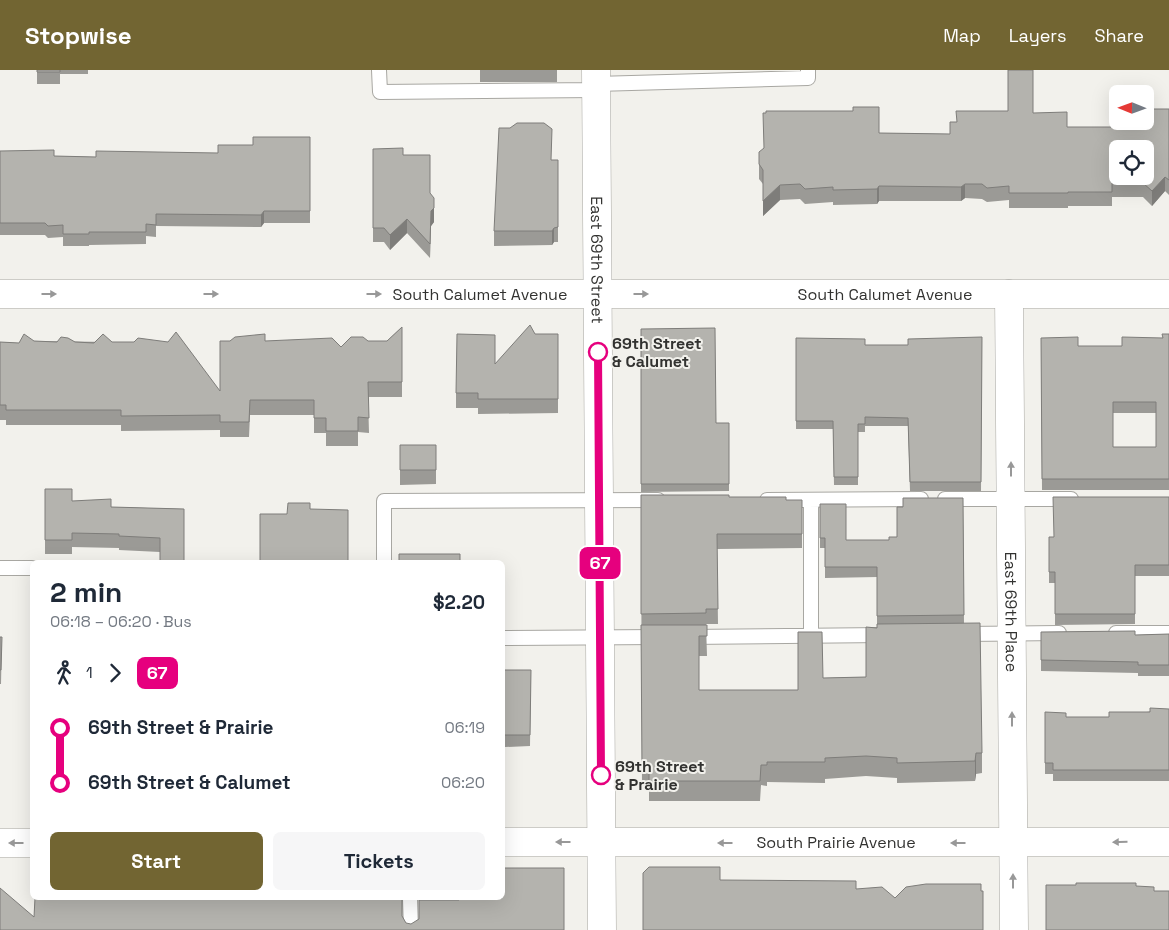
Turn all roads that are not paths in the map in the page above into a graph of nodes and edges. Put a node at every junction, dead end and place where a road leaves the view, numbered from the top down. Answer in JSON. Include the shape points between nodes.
{"nodes":[{"id":1,"x":379,"y":70,"type":"edge"},
{"id":2,"x":808,"y":70,"type":"edge"},
{"id":3,"x":596,"y":81,"type":"edge"},
{"id":4,"x":0,"y":294,"type":"edge"},
{"id":5,"x":598,"y":294,"type":"junction"},
{"id":6,"x":1009,"y":294,"type":"junction"},
{"id":7,"x":1169,"y":294,"type":"edge"},
{"id":8,"x":1011,"y":499,"type":"junction"},
{"id":9,"x":1083,"y":499,"type":"edge"},
{"id":10,"x":599,"y":500,"type":"junction"},
{"id":11,"x":674,"y":500,"type":"edge"},
{"id":12,"x":752,"y":500,"type":"edge"},
{"id":13,"x":811,"y":500,"type":"junction"},
{"id":14,"x":384,"y":560,"type":"edge"},
{"id":15,"x":0,"y":568,"type":"edge"},
{"id":16,"x":30,"y":568,"type":"edge"},
{"id":17,"x":1074,"y":633,"type":"edge"},
{"id":18,"x":1103,"y":633,"type":"edge"},
{"id":19,"x":1169,"y":633,"type":"edge"},
{"id":20,"x":897,"y":634,"type":"edge"},
{"id":21,"x":945,"y":634,"type":"edge"},
{"id":22,"x":1012,"y":634,"type":"junction"},
{"id":23,"x":810,"y":635,"type":"junction"},
{"id":24,"x":505,"y":638,"type":"edge"},
{"id":25,"x":600,"y":638,"type":"junction"},
{"id":26,"x":505,"y":842,"type":"edge"},
{"id":27,"x":602,"y":842,"type":"junction"},
{"id":28,"x":1169,"y":842,"type":"edge"},
{"id":29,"x":0,"y":843,"type":"edge"},
{"id":30,"x":30,"y":843,"type":"edge"},
{"id":31,"x":1013,"y":844,"type":"junction"},
{"id":32,"x":410,"y":900,"type":"edge"},
{"id":33,"x":410,"y":930,"type":"edge"},
{"id":34,"x":602,"y":930,"type":"edge"},
{"id":35,"x":1014,"y":930,"type":"edge"}],
"edges":[{"from":1,"to":3,"type":"lane","via":[[380,92]]},
{"from":2,"to":3,"type":"lane","via":[[808,78]]},
{"from":3,"to":5,"type":"street","name":"East 69th Street"},
{"from":4,"to":5,"type":"street","name":"South Calumet Avenue","one_way":true},
{"from":5,"to":6,"type":"street","name":"South Calumet Avenue","one_way":true},
{"from":5,"to":10,"type":"street","name":"East 69th Street"},
{"from":6,"to":7,"type":"street","name":"South Calumet Avenue"},
{"from":8,"to":6,"type":"street","name":"East 69th Place","one_way":true},
{"from":8,"to":9,"type":"lane"},
{"from":8,"to":13,"type":"lane"},
{"from":8,"to":22,"type":"street","name":"East 69th Place"},
{"from":10,"to":11,"type":"lane"},
{"from":10,"to":14,"type":"lane","via":[[384,501]]},
{"from":10,"to":25,"type":"street","name":"East 69th Street"},
{"from":12,"to":13,"type":"lane"},
{"from":13,"to":23,"type":"lane"},
{"from":15,"to":16,"type":"lane"},
{"from":17,"to":22,"type":"lane"},
{"from":18,"to":19,"type":"lane"},
{"from":20,"to":23,"type":"lane"},
{"from":21,"to":22,"type":"lane"},
{"from":31,"to":22,"type":"street","name":"East 69th Place","one_way":true},
{"from":23,"to":25,"type":"lane"},
{"from":24,"to":25,"type":"lane"},
{"from":25,"to":27,"type":"street","name":"East 69th Street"},
{"from":27,"to":26,"type":"street","name":"South Prairie Avenue","one_way":true},
{"from":31,"to":27,"type":"street","name":"South Prairie Avenue","one_way":true},
{"from":27,"to":34,"type":"street","name":"East 69th Street"},
{"from":28,"to":31,"type":"street","name":"South Prairie Avenue","one_way":true},
{"from":30,"to":29,"type":"street","one_way":true},
{"from":35,"to":31,"type":"street","name":"East 69th Place","one_way":true},
{"from":32,"to":33,"type":"lane"}]}
